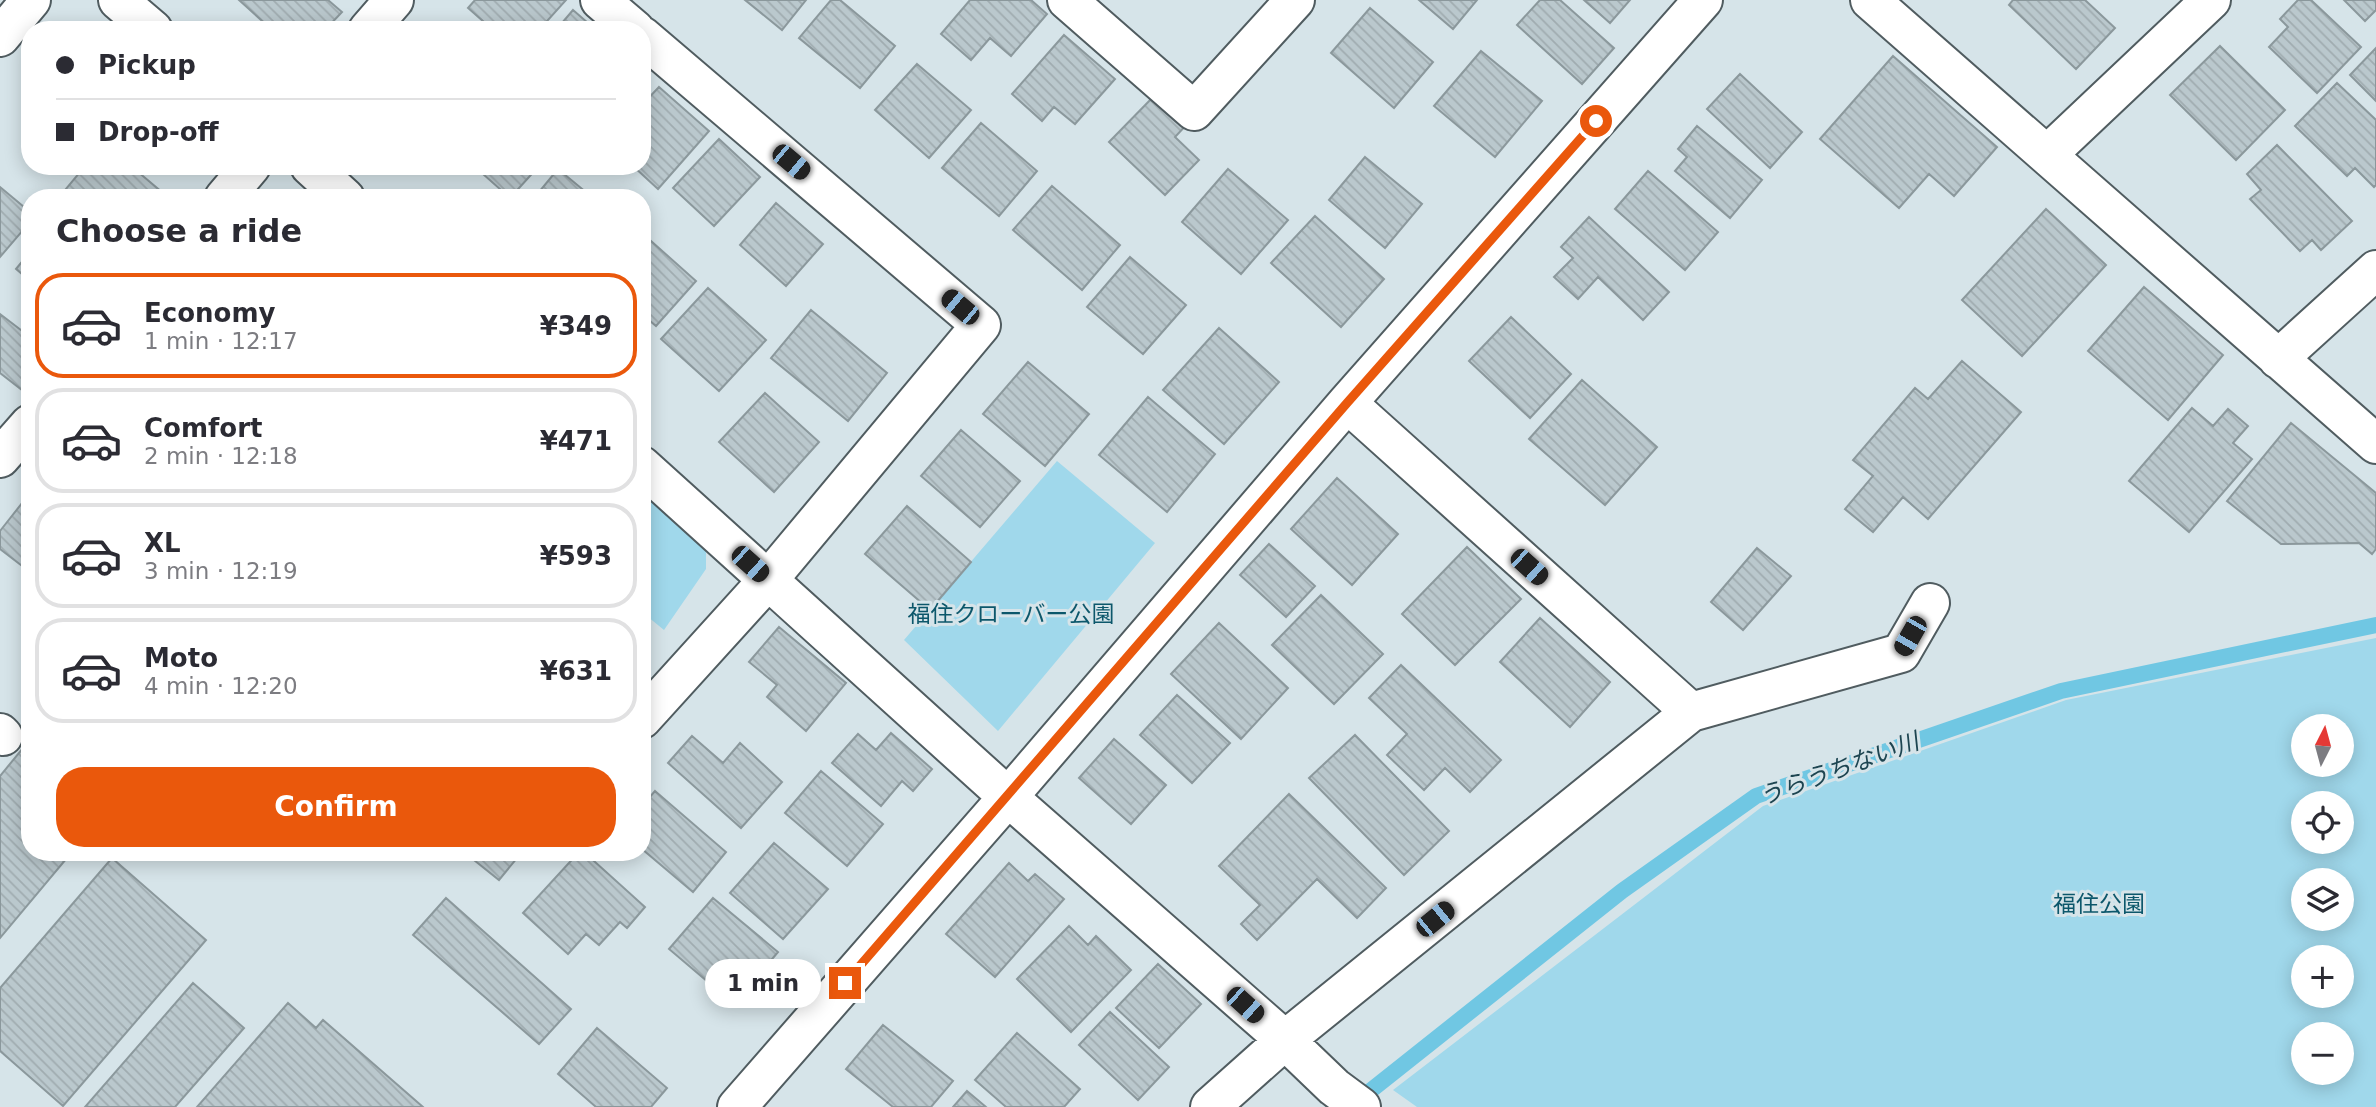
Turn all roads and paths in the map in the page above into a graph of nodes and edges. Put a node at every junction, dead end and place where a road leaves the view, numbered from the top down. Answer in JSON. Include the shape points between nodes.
{"nodes":[{"id":1,"x":32,"y":0,"type":"edge"},
{"id":2,"x":118,"y":0,"type":"edge"},
{"id":3,"x":394,"y":0,"type":"edge"},
{"id":4,"x":600,"y":0,"type":"edge"},
{"id":5,"x":1067,"y":0,"type":"edge"},
{"id":6,"x":1295,"y":0,"type":"edge"},
{"id":7,"x":1703,"y":0,"type":"edge"},
{"id":8,"x":1870,"y":0,"type":"edge"},
{"id":9,"x":2211,"y":0,"type":"edge"},
{"id":10,"x":142,"y":21,"type":"edge"},
{"id":11,"x":376,"y":21,"type":"edge"},
{"id":12,"x":624,"y":21,"type":"edge"},
{"id":13,"x":0,"y":37,"type":"edge"},
{"id":14,"x":651,"y":44,"type":"edge"},
{"id":15,"x":2048,"y":154,"type":"junction"},
{"id":16,"x":243,"y":175,"type":"edge"},
{"id":17,"x":320,"y":175,"type":"edge"},
{"id":18,"x":232,"y":189,"type":"edge"},
{"id":19,"x":335,"y":189,"type":"edge"},
{"id":20,"x":2376,"y":270,"type":"edge"},
{"id":21,"x":2278,"y":359,"type":"junction"},
{"id":22,"x":1347,"y":403,"type":"junction"},
{"id":23,"x":21,"y":434,"type":"edge"},
{"id":24,"x":2376,"y":444,"type":"edge"},
{"id":25,"x":0,"y":458,"type":"edge"},
{"id":26,"x":651,"y":474,"type":"edge"},
{"id":27,"x":768,"y":580,"type":"junction"},
{"id":28,"x":1930,"y":603,"type":"dead end"},
{"id":29,"x":651,"y":709,"type":"edge"},
{"id":30,"x":1691,"y":712,"type":"junction"},
{"id":31,"x":1008,"y":797,"type":"junction"},
{"id":32,"x":1285,"y":1040,"type":"junction"},
{"id":33,"x":1347,"y":1097,"type":"edge"},
{"id":34,"x":737,"y":1107,"type":"edge"},
{"id":35,"x":1210,"y":1107,"type":"edge"}],
"edges":[{"from":1,"to":13,"type":"street"},
{"from":2,"to":10,"type":"street"},
{"from":3,"to":11,"type":"street"},
{"from":4,"to":12,"type":"street"},
{"from":5,"to":6,"type":"street","via":[[1194,111]]},
{"from":7,"to":22,"type":"street"},
{"from":8,"to":15,"type":"street"},
{"from":9,"to":15,"type":"street"},
{"from":14,"to":27,"type":"street","via":[[981,325]]},
{"from":15,"to":21,"type":"street"},
{"from":16,"to":18,"type":"street"},
{"from":17,"to":19,"type":"street"},
{"from":20,"to":21,"type":"street"},
{"from":21,"to":24,"type":"street"},
{"from":22,"to":30,"type":"street"},
{"from":22,"to":31,"type":"street"},
{"from":23,"to":25,"type":"street"},
{"from":26,"to":27,"type":"street"},
{"from":27,"to":29,"type":"street"},
{"from":27,"to":31,"type":"street"},
{"from":28,"to":30,"type":"street","via":[[1900,653]]},
{"from":30,"to":32,"type":"street"},
{"from":31,"to":32,"type":"street"},
{"from":31,"to":34,"type":"street"},
{"from":32,"to":33,"type":"street"},
{"from":32,"to":35,"type":"street"}]}
